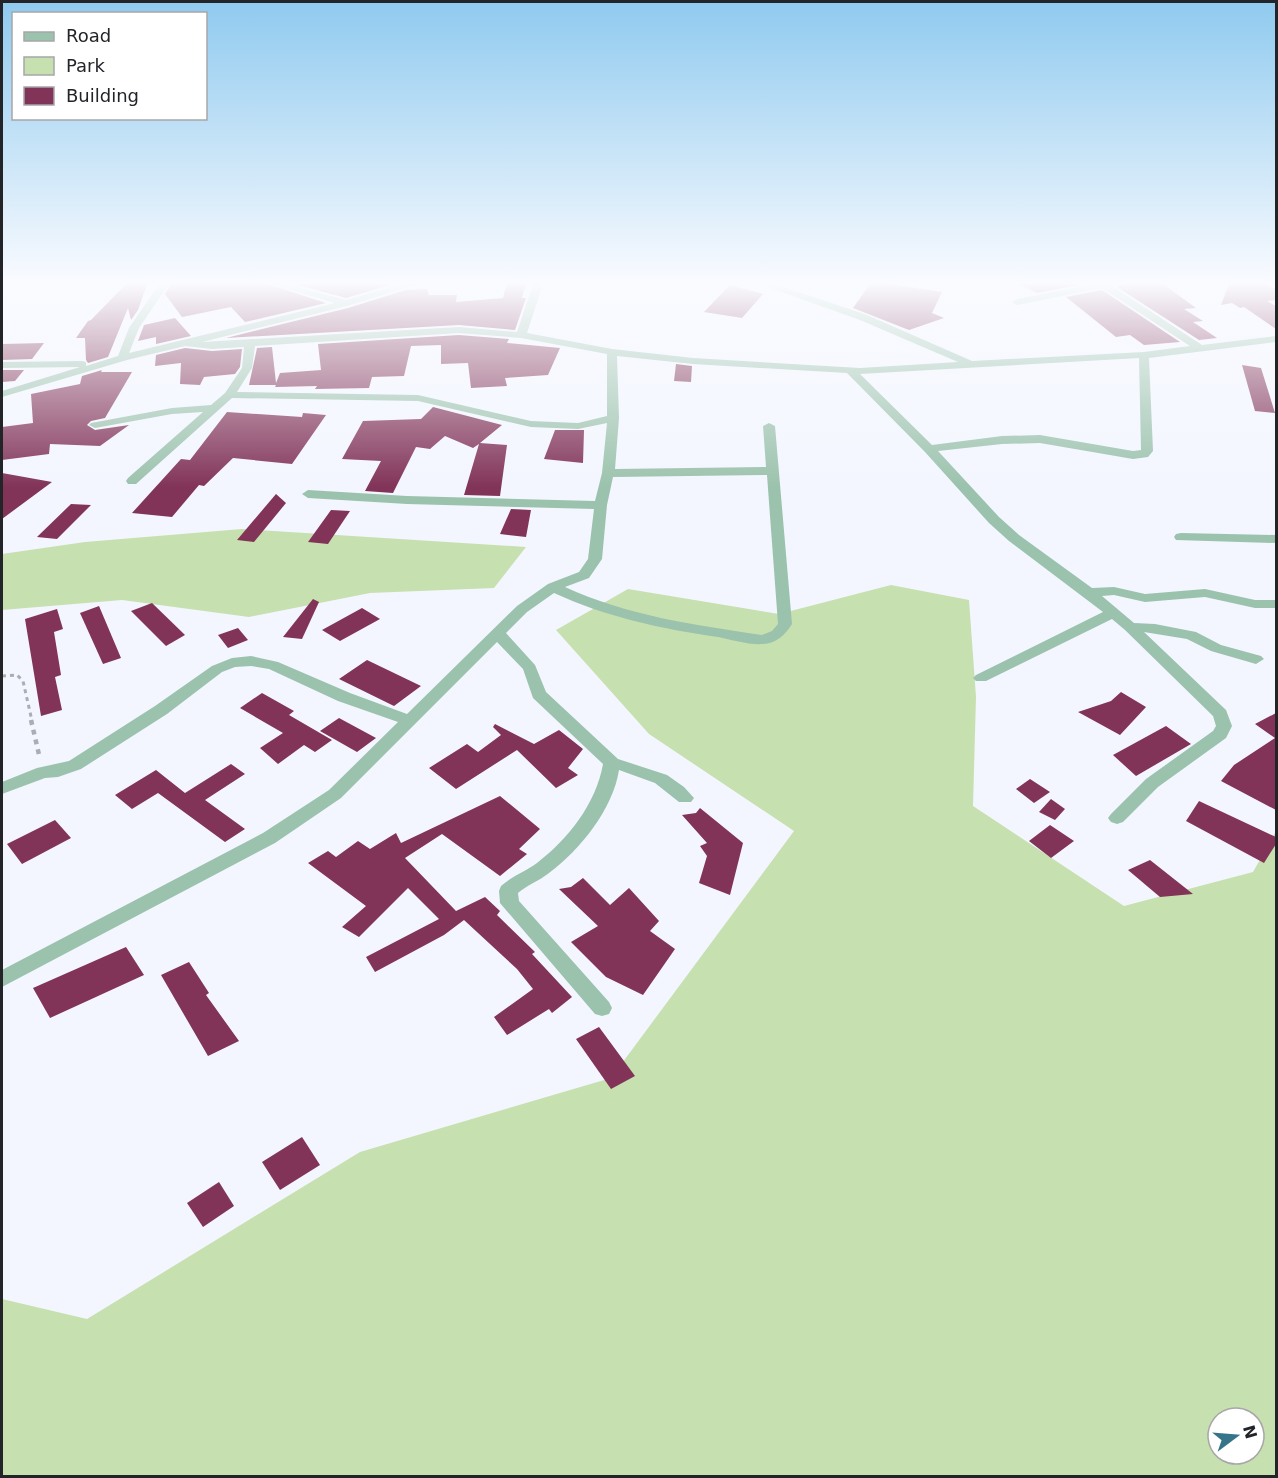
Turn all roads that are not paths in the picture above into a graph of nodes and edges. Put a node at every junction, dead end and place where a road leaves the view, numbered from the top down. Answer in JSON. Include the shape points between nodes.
{"nodes":[{"id":1,"x":124,"y":350,"type":"edge"},
{"id":2,"x":157,"y":350,"type":"edge"},
{"id":3,"x":249,"y":350,"type":"edge"},
{"id":4,"x":601,"y":350,"type":"edge"},
{"id":5,"x":939,"y":350,"type":"edge"},
{"id":6,"x":1192,"y":350,"type":"edge"},
{"id":7,"x":612,"y":352,"type":"junction"},
{"id":8,"x":1144,"y":355,"type":"junction"},
{"id":9,"x":123,"y":358,"type":"junction"},
{"id":10,"x":970,"y":364,"type":"junction"},
{"id":11,"x":2,"y":365,"type":"edge"},
{"id":12,"x":98,"y":365,"type":"junction"},
{"id":13,"x":851,"y":371,"type":"junction"},
{"id":14,"x":2,"y":394,"type":"edge"},
{"id":15,"x":229,"y":395,"type":"junction"},
{"id":16,"x":213,"y":408,"type":"junction"},
{"id":17,"x":613,"y":418,"type":"junction"},
{"id":18,"x":95,"y":425,"type":"dead end"},
{"id":19,"x":769,"y":426,"type":"dead end"},
{"id":20,"x":929,"y":449,"type":"junction"},
{"id":21,"x":774,"y":471,"type":"junction"},
{"id":22,"x":608,"y":474,"type":"junction"},
{"id":23,"x":132,"y":480,"type":"dead end"},
{"id":24,"x":308,"y":494,"type":"dead end"},
{"id":25,"x":601,"y":505,"type":"junction"},
{"id":26,"x":1181,"y":537,"type":"dead end"},
{"id":27,"x":1276,"y":539,"type":"edge"},
{"id":28,"x":553,"y":587,"type":"junction"},
{"id":29,"x":1089,"y":593,"type":"junction"},
{"id":30,"x":1276,"y":604,"type":"edge"},
{"id":31,"x":1113,"y":613,"type":"junction"},
{"id":32,"x":1130,"y":627,"type":"junction"},
{"id":33,"x":498,"y":634,"type":"junction"},
{"id":34,"x":1256,"y":659,"type":"dead end"},
{"id":35,"x":981,"y":678,"type":"dead end"},
{"id":36,"x":411,"y":721,"type":"junction"},
{"id":37,"x":612,"y":763,"type":"junction"},
{"id":38,"x":2,"y":788,"type":"edge"},
{"id":39,"x":685,"y":798,"type":"dead end"},
{"id":40,"x":1117,"y":818,"type":"dead end"},
{"id":41,"x":2,"y":979,"type":"edge"},
{"id":42,"x":602,"y":1008,"type":"dead end"}],
"edges":[{"from":1,"to":9,"type":"street"},
{"from":2,"to":9,"type":"street"},
{"from":3,"to":15,"type":"street","via":[[247,368]]},
{"from":4,"to":7,"type":"street"},
{"from":5,"to":10,"type":"street"},
{"from":6,"to":8,"type":"street"},
{"from":7,"to":13,"type":"street"},
{"from":7,"to":17,"type":"street"},
{"from":8,"to":10,"type":"street"},
{"from":8,"to":20,"type":"street","via":[[1144,454],[1028,438]]},
{"from":9,"to":12,"type":"street"},
{"from":10,"to":13,"type":"street"},
{"from":11,"to":12,"type":"street"},
{"from":12,"to":14,"type":"street"},
{"from":13,"to":20,"type":"street"},
{"from":15,"to":16,"type":"street"},
{"from":15,"to":17,"type":"street","via":[[418,398],[540,425],[578,426]]},
{"from":16,"to":18,"type":"street"},
{"from":16,"to":23,"type":"street"},
{"from":17,"to":22,"type":"street"},
{"from":19,"to":21,"type":"street"},
{"from":20,"to":29,"type":"street","via":[[1014,538]]},
{"from":21,"to":22,"type":"street"},
{"from":21,"to":28,"type":"street","via":[[785,624],[777,634],[764,640],[638,617],[598,607]]},
{"from":22,"to":25,"type":"street"},
{"from":24,"to":25,"type":"street"},
{"from":25,"to":28,"type":"street","via":[[596,559],[584,575]]},
{"from":26,"to":27,"type":"street"},
{"from":28,"to":33,"type":"street","via":[[522,609]]},
{"from":29,"to":30,"type":"street","via":[[1114,591],[1142,598],[1205,593],[1255,604]]},
{"from":29,"to":31,"type":"street"},
{"from":31,"to":32,"type":"street"},
{"from":31,"to":35,"type":"street"},
{"from":32,"to":34,"type":"street","via":[[1191,635],[1216,648]]},
{"from":32,"to":40,"type":"street","via":[[1220,714],[1224,726],[1220,734],[1152,783]]},
{"from":33,"to":36,"type":"street"},
{"from":33,"to":37,"type":"street","via":[[530,668],[539,694]]},
{"from":36,"to":38,"type":"street","via":[[273,665],[232,663],[217,669],[75,765]]},
{"from":36,"to":41,"type":"street","via":[[335,794],[269,838]]},
{"from":37,"to":39,"type":"street","via":[[667,782]]},
{"from":37,"to":42,"type":"street","via":[[611,776],[586,822],[543,868],[516,882],[508,891],[510,903]]}]}
